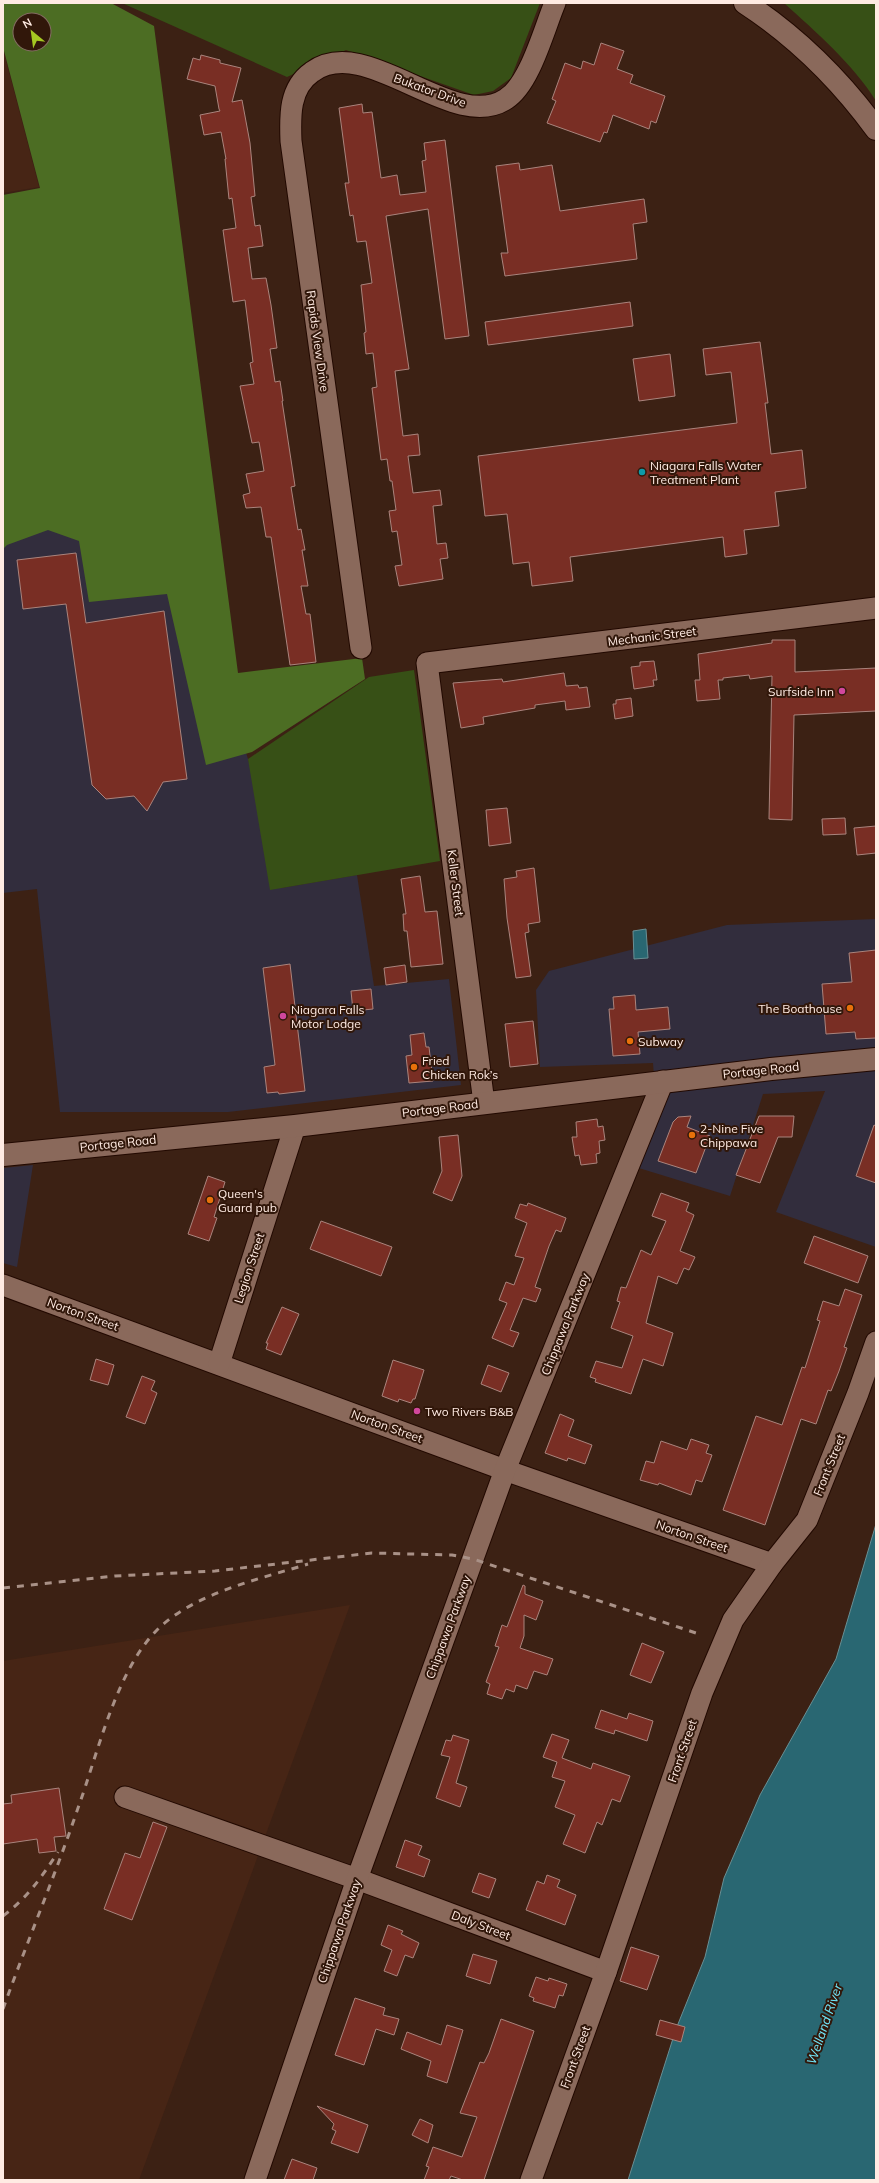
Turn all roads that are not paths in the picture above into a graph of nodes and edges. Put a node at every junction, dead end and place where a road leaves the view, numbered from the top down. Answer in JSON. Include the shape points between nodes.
{"nodes":[{"id":1,"x":555,"y":3,"type":"edge"},
{"id":2,"x":745,"y":3,"type":"edge"},
{"id":3,"x":342,"y":62,"type":"joint"},
{"id":4,"x":876,"y":129,"type":"edge"},
{"id":5,"x":876,"y":608,"type":"edge"},
{"id":6,"x":361,"y":648,"type":"dead end"},
{"id":7,"x":427,"y":664,"type":"joint"},
{"id":8,"x":876,"y":1059,"type":"edge"},
{"id":9,"x":663,"y":1081,"type":"junction"},
{"id":10,"x":484,"y":1103,"type":"junction"},
{"id":11,"x":295,"y":1126,"type":"junction"},
{"id":12,"x":3,"y":1155,"type":"edge"},
{"id":13,"x":3,"y":1285,"type":"edge"},
{"id":14,"x":876,"y":1342,"type":"edge"},
{"id":15,"x":219,"y":1364,"type":"junction"},
{"id":16,"x":505,"y":1470,"type":"junction"},
{"id":17,"x":772,"y":1564,"type":"junction"},
{"id":18,"x":125,"y":1797,"type":"dead end"},
{"id":19,"x":357,"y":1878,"type":"junction"},
{"id":20,"x":606,"y":1972,"type":"junction"},
{"id":21,"x":255,"y":2180,"type":"edge"},
{"id":22,"x":531,"y":2180,"type":"edge"}],
"edges":[{"from":1,"to":3,"type":"street","name":"Bukator Drive","via":[[522,81],[506,100],[484,107],[448,99],[386,74],[357,64]]},
{"from":2,"to":4,"type":"main road","via":[[801,45],[845,90]]},
{"from":3,"to":6,"type":"street","name":"Rapids View Drive","via":[[318,67],[300,83],[292,105],[291,141]]},
{"from":5,"to":7,"type":"street","name":"Mechanic Street"},
{"from":7,"to":10,"type":"street","name":"Keller Street"},
{"from":8,"to":9,"type":"main road","name":"Portage Road"},
{"from":9,"to":10,"type":"main road","name":"Portage Road"},
{"from":9,"to":16,"type":"street","name":"Chippawa Parkway"},
{"from":10,"to":11,"type":"main road","name":"Portage Road"},
{"from":11,"to":12,"type":"main road","name":"Portage Road"},
{"from":11,"to":15,"type":"street","name":"Legion Street"},
{"from":13,"to":15,"type":"street","name":"Norton Street"},
{"from":14,"to":17,"type":"street","name":"Front Street","via":[[807,1520]]},
{"from":15,"to":16,"type":"street","name":"Norton Street"},
{"from":16,"to":17,"type":"street","name":"Norton Street"},
{"from":16,"to":19,"type":"street","name":"Chippawa Parkway"},
{"from":17,"to":20,"type":"street","name":"Front Street","via":[[733,1620],[702,1694]]},
{"from":18,"to":19,"type":"street","name":"Daly Street"},
{"from":19,"to":20,"type":"street","name":"Daly Street"},
{"from":19,"to":21,"type":"street","name":"Chippawa Parkway"},
{"from":20,"to":22,"type":"street","name":"Front Street"}]}
